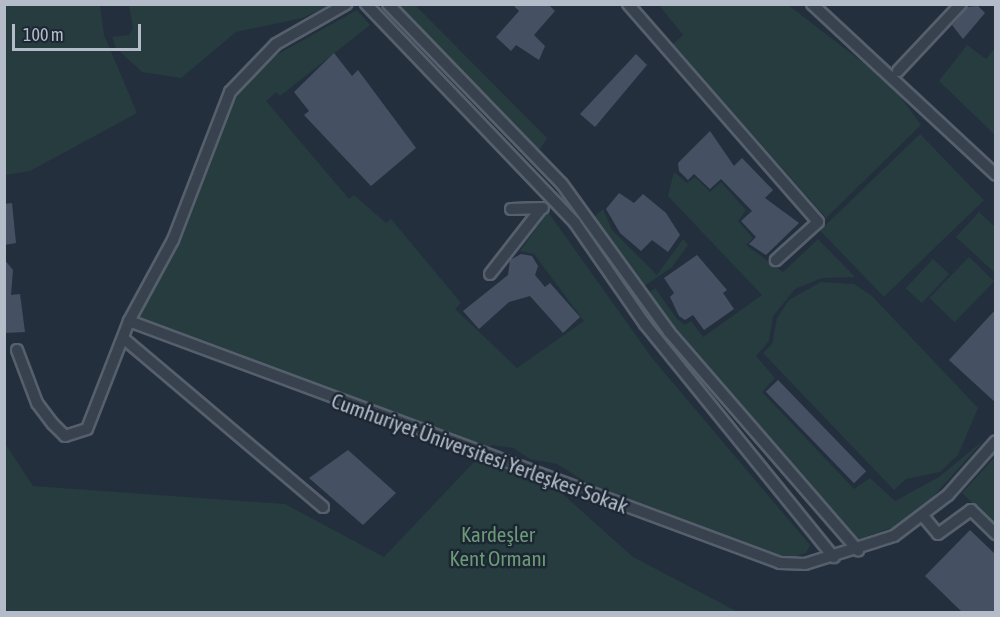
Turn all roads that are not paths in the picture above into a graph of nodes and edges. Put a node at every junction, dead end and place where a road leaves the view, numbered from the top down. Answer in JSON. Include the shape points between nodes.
{"nodes":[{"id":1,"x":346,"y":4,"type":"edge"},
{"id":2,"x":366,"y":4,"type":"edge"},
{"id":3,"x":388,"y":4,"type":"edge"},
{"id":4,"x":628,"y":4,"type":"edge"},
{"id":5,"x":812,"y":4,"type":"edge"},
{"id":6,"x":819,"y":4,"type":"edge"},
{"id":7,"x":961,"y":4,"type":"edge"},
{"id":8,"x":898,"y":71,"type":"junction"},
{"id":9,"x":996,"y":165,"type":"edge"},
{"id":10,"x":996,"y":175,"type":"edge"},
{"id":11,"x":552,"y":201,"type":"junction"},
{"id":12,"x":511,"y":210,"type":"dead end"},
{"id":13,"x":540,"y":210,"type":"junction"},
{"id":14,"x":776,"y":260,"type":"dead end"},
{"id":15,"x":490,"y":274,"type":"dead end"},
{"id":16,"x":129,"y":321,"type":"junction"},
{"id":17,"x":123,"y":338,"type":"junction"},
{"id":18,"x":17,"y":350,"type":"dead end"},
{"id":19,"x":996,"y":441,"type":"edge"},
{"id":20,"x":323,"y":507,"type":"dead end"},
{"id":21,"x":923,"y":516,"type":"junction"},
{"id":22,"x":996,"y":534,"type":"edge"},
{"id":23,"x":858,"y":550,"type":"junction"},
{"id":24,"x":834,"y":557,"type":"junction"}],
"edges":[{"from":1,"to":16,"type":"street","via":[[276,45],[230,92],[173,240]]},
{"from":2,"to":11,"type":"street"},
{"from":3,"to":23,"type":"street","via":[[562,183],[669,332]]},
{"from":4,"to":14,"type":"street","via":[[818,222]]},
{"from":5,"to":10,"type":"street"},
{"from":6,"to":8,"type":"street"},
{"from":7,"to":8,"type":"street"},
{"from":8,"to":9,"type":"street"},
{"from":11,"to":13,"type":"street"},
{"from":11,"to":24,"type":"street"},
{"from":12,"to":13,"type":"street"},
{"from":13,"to":15,"type":"street"},
{"from":16,"to":17,"type":"street"},
{"from":16,"to":24,"type":"street","name":"Cumhuriyet Üniversitesi Yerleşkesi Sokak","via":[[756,556],[806,564]]},
{"from":17,"to":18,"type":"street","via":[[87,429],[77,436],[65,436],[37,403]]},
{"from":17,"to":20,"type":"street"},
{"from":19,"to":21,"type":"street","name":"Cumhuriyet Üniversitesi Yerleşkesi Sokak"},
{"from":21,"to":22,"type":"street","via":[[939,534],[970,510]]},
{"from":21,"to":23,"type":"street","name":"Cumhuriyet Üniversitesi Yerleşkesi Sokak","via":[[894,536]]},
{"from":23,"to":24,"type":"street","name":"Cumhuriyet Üniversitesi Yerleşkesi Sokak"}]}
